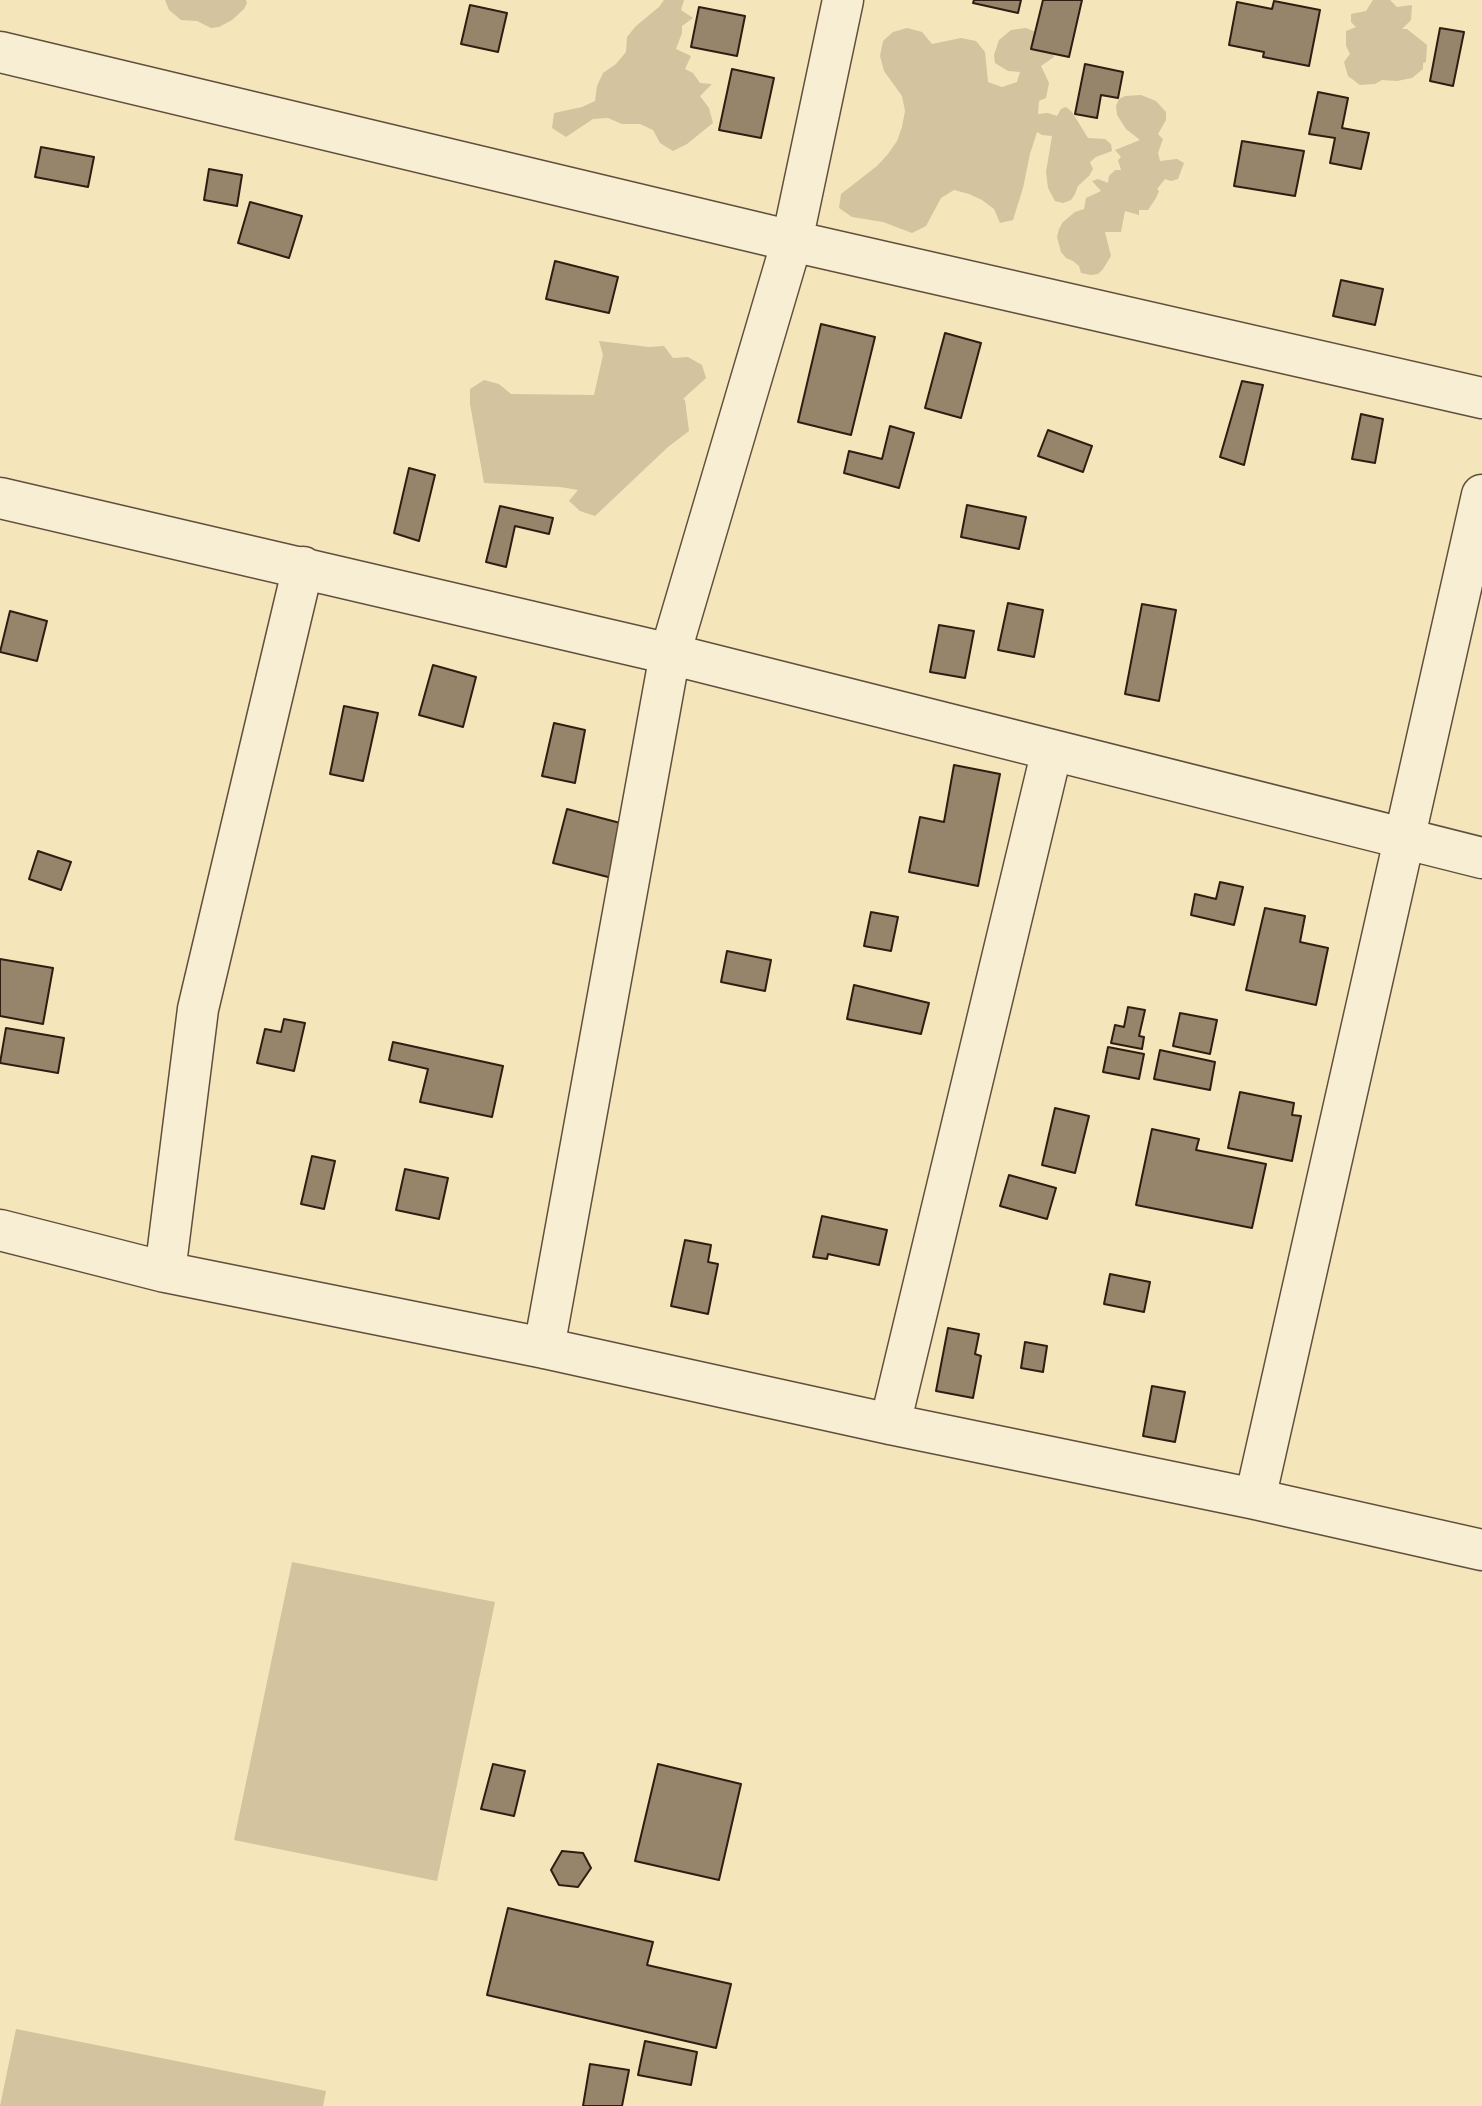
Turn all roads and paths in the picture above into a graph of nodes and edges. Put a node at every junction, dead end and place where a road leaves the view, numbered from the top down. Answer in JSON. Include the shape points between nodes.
{"nodes":[{"id":1,"x":843,"y":0,"type":"edge"},
{"id":2,"x":0,"y":52,"type":"edge"},
{"id":3,"x":792,"y":241,"type":"junction"},
{"id":4,"x":1482,"y":398,"type":"edge"},
{"id":5,"x":1482,"y":495,"type":"edge"},
{"id":6,"x":0,"y":498,"type":"edge"},
{"id":7,"x":303,"y":567,"type":"junction"},
{"id":8,"x":670,"y":654,"type":"junction"},
{"id":9,"x":1052,"y":750,"type":"junction"},
{"id":10,"x":1404,"y":839,"type":"junction"},
{"id":11,"x":1482,"y":858,"type":"edge"},
{"id":12,"x":0,"y":1230,"type":"edge"},
{"id":13,"x":165,"y":1272,"type":"junction"},
{"id":14,"x":544,"y":1348,"type":"junction"},
{"id":15,"x":890,"y":1424,"type":"junction"},
{"id":16,"x":1255,"y":1499,"type":"junction"},
{"id":17,"x":1482,"y":1550,"type":"edge"}],
"edges":[{"from":1,"to":3,"type":"street"},
{"from":2,"to":3,"type":"street"},
{"from":3,"to":4,"type":"street"},
{"from":3,"to":8,"type":"street"},
{"from":5,"to":10,"type":"street"},
{"from":6,"to":7,"type":"street"},
{"from":7,"to":8,"type":"street"},
{"from":7,"to":13,"type":"street","via":[[198,1009]]},
{"from":8,"to":9,"type":"street"},
{"from":8,"to":14,"type":"street"},
{"from":9,"to":10,"type":"street"},
{"from":9,"to":15,"type":"street"},
{"from":10,"to":11,"type":"street"},
{"from":10,"to":16,"type":"street"},
{"from":12,"to":13,"type":"street"},
{"from":13,"to":14,"type":"street"},
{"from":14,"to":15,"type":"street"},
{"from":15,"to":16,"type":"street"},
{"from":16,"to":17,"type":"street"}]}
